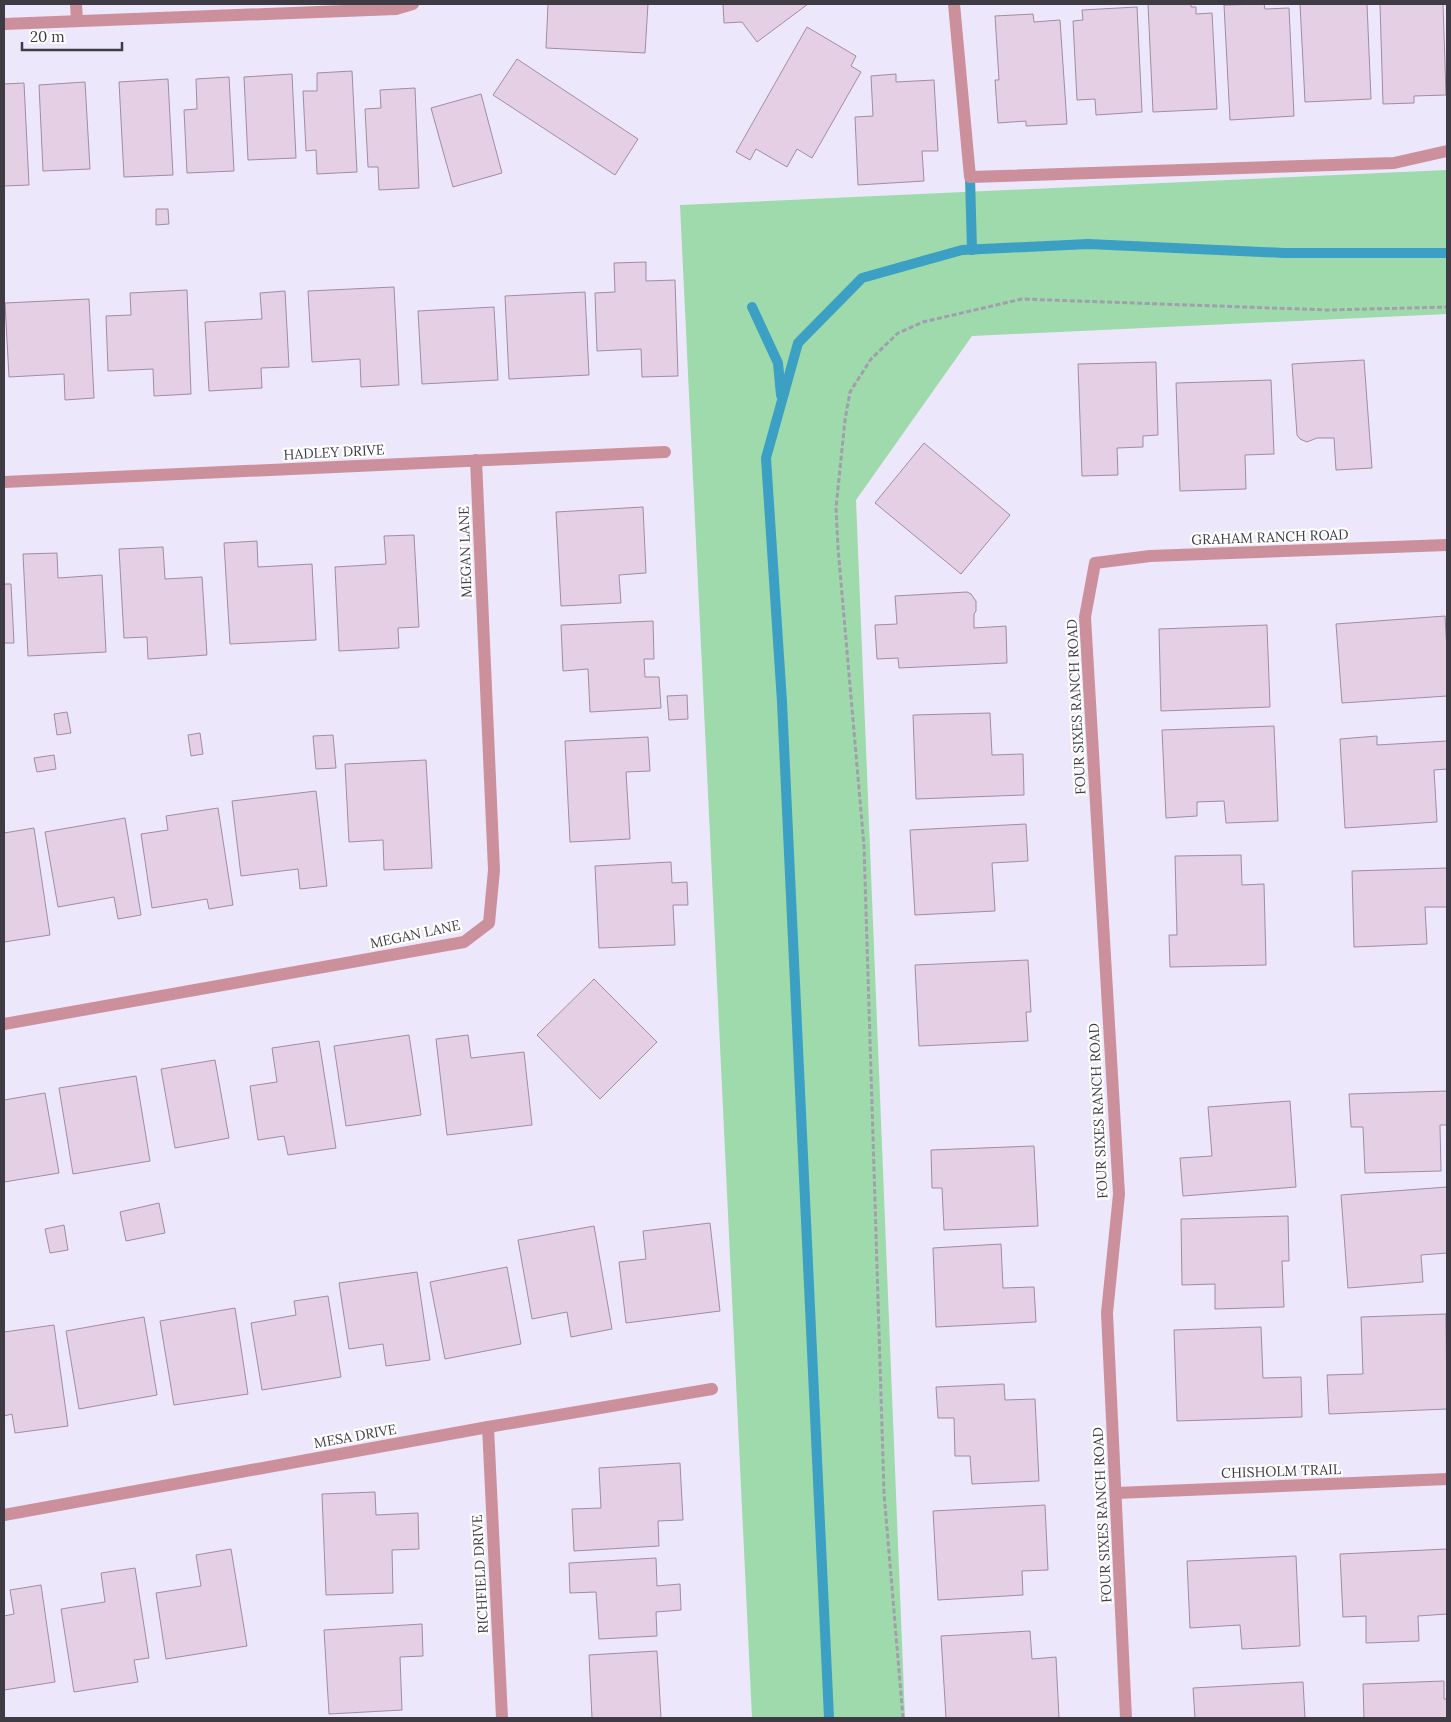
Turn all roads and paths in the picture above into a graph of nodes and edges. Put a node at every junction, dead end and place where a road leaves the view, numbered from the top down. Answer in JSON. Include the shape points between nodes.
{"nodes":[{"id":1,"x":76,"y":4,"type":"edge"},
{"id":2,"x":413,"y":4,"type":"edge"},
{"id":3,"x":954,"y":4,"type":"edge"},
{"id":4,"x":77,"y":20,"type":"junction"},
{"id":5,"x":4,"y":24,"type":"edge"},
{"id":6,"x":1447,"y":151,"type":"edge"},
{"id":7,"x":1447,"y":307,"type":"edge"},
{"id":8,"x":665,"y":452,"type":"dead end"},
{"id":9,"x":476,"y":460,"type":"junction"},
{"id":10,"x":4,"y":482,"type":"edge"},
{"id":11,"x":1447,"y":545,"type":"edge"},
{"id":12,"x":1095,"y":563,"type":"joint"},
{"id":13,"x":4,"y":1024,"type":"edge"},
{"id":14,"x":712,"y":1389,"type":"dead end"},
{"id":15,"x":488,"y":1428,"type":"junction"},
{"id":16,"x":1447,"y":1479,"type":"edge"},
{"id":17,"x":1116,"y":1493,"type":"junction"},
{"id":18,"x":4,"y":1515,"type":"edge"},
{"id":19,"x":502,"y":1718,"type":"edge"},
{"id":20,"x":902,"y":1718,"type":"edge"},
{"id":21,"x":1126,"y":1718,"type":"edge"}],
"edges":[{"from":1,"to":4,"type":"street"},
{"from":2,"to":4,"type":"street","via":[[396,8]]},
{"from":3,"to":6,"type":"street","via":[[970,177],[1394,163]]},
{"from":4,"to":5,"type":"street"},
{"from":7,"to":20,"type":"path","via":[[1328,310],[1022,299],[923,322],[898,332],[871,359],[850,392],[836,508],[864,846],[884,1493]]},
{"from":8,"to":9,"type":"street","name":"HADLEY DRIVE"},
{"from":9,"to":10,"type":"street","name":"HADLEY DRIVE"},
{"from":9,"to":13,"type":"street","name":"MEGAN LANE","via":[[494,870],[489,923],[464,942]]},
{"from":11,"to":12,"type":"street","name":"GRAHAM RANCH ROAD","via":[[1150,556]]},
{"from":12,"to":17,"type":"street","name":"FOUR SIXES RANCH ROAD","via":[[1084,617],[1119,1194],[1106,1313]]},
{"from":14,"to":15,"type":"street","name":"MESA DRIVE"},
{"from":15,"to":18,"type":"street","name":"MESA DRIVE"},
{"from":15,"to":19,"type":"street","name":"RICHFIELD DRIVE"},
{"from":16,"to":17,"type":"street","name":"CHISHOLM TRAIL"},
{"from":17,"to":21,"type":"street","name":"FOUR SIXES RANCH ROAD"}]}
